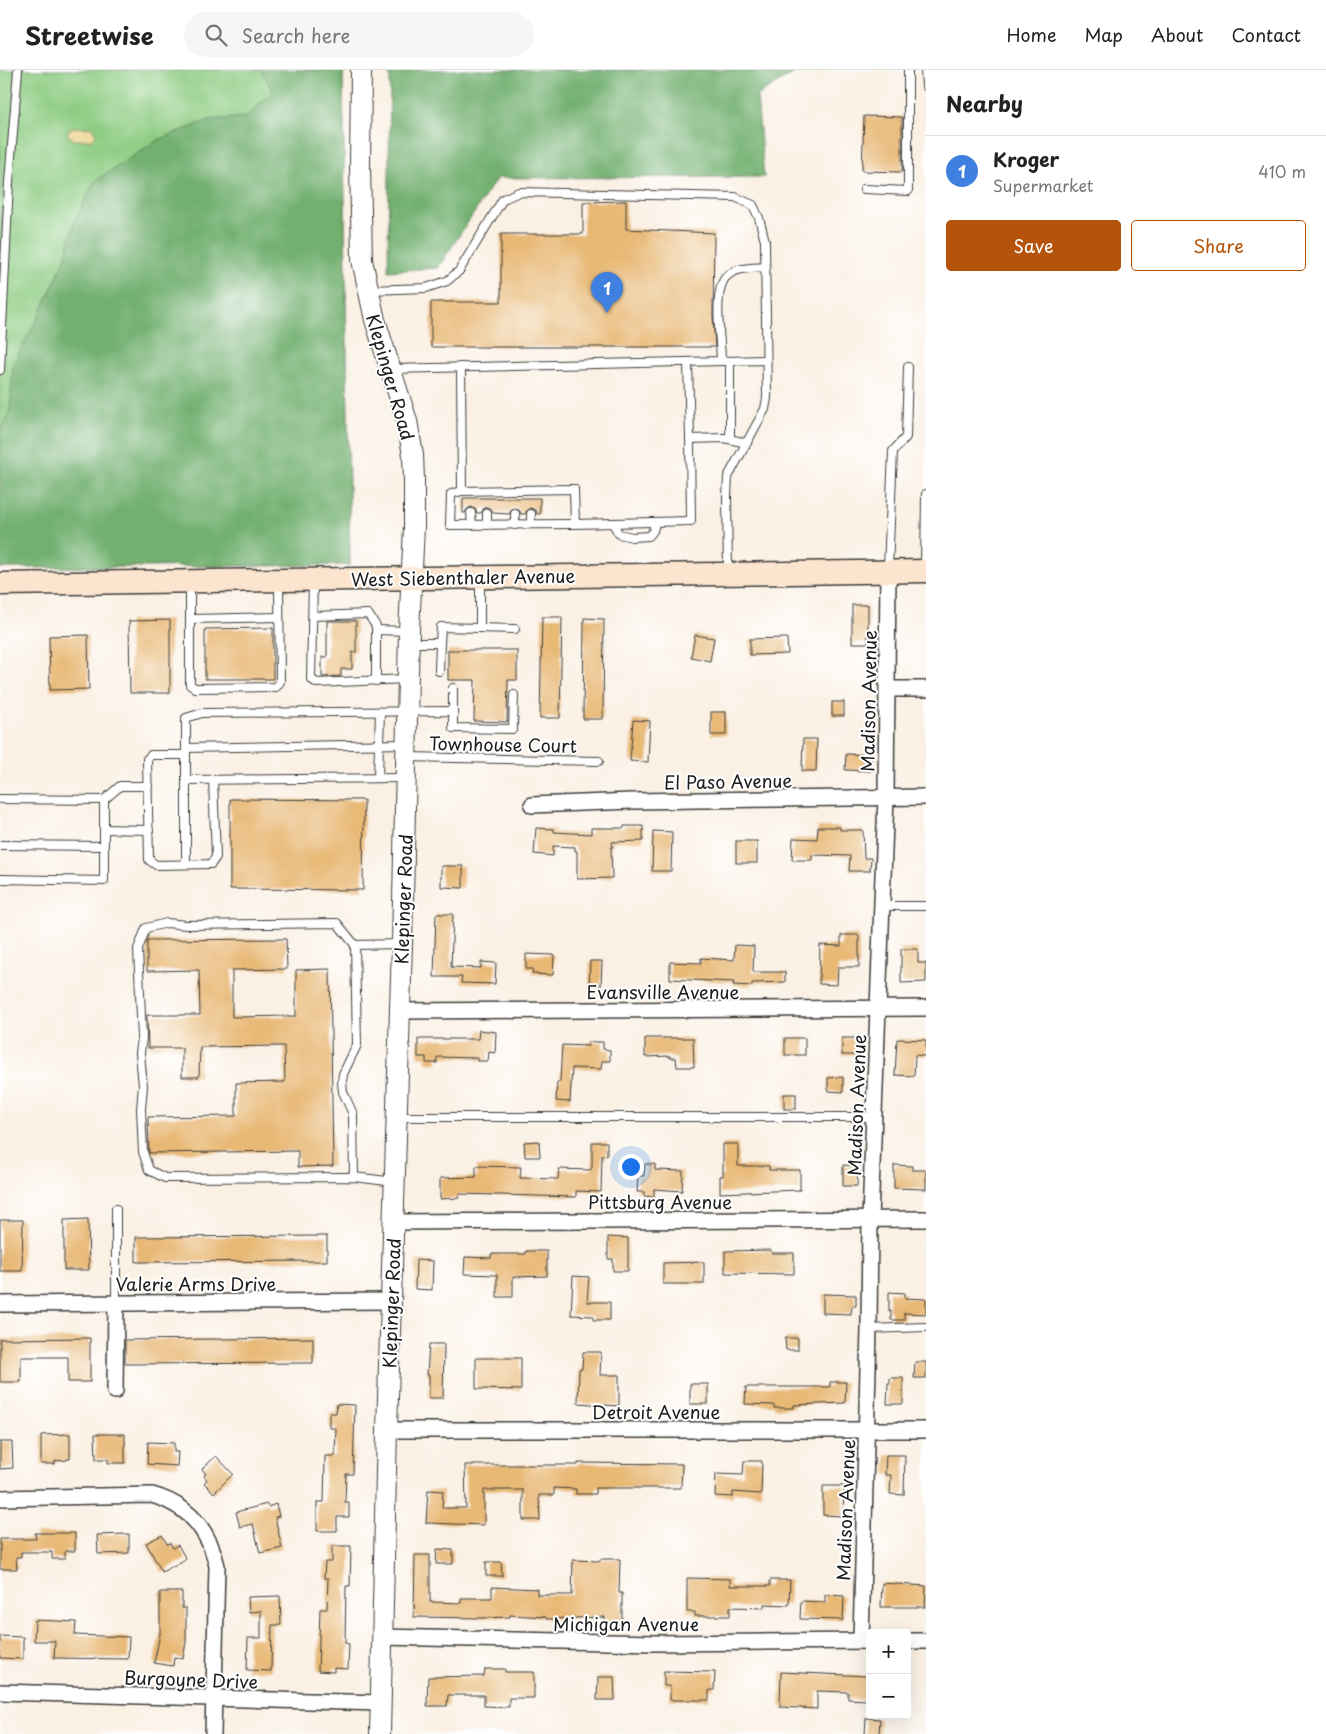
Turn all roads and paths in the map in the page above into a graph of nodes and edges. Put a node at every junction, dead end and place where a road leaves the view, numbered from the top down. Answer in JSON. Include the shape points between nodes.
{"nodes":[{"id":1,"x":18,"y":70,"type":"edge"},
{"id":2,"x":361,"y":70,"type":"edge"},
{"id":3,"x":908,"y":70,"type":"edge"},
{"id":4,"x":925,"y":70,"type":"edge"},
{"id":5,"x":926,"y":86,"type":"edge"},
{"id":6,"x":864,"y":189,"type":"dead end"},
{"id":7,"x":766,"y":267,"type":"junction"},
{"id":8,"x":367,"y":290,"type":"junction"},
{"id":9,"x":766,"y":360,"type":"junction"},
{"id":10,"x":726,"y":361,"type":"junction"},
{"id":11,"x":688,"y":362,"type":"junction"},
{"id":12,"x":461,"y":367,"type":"junction"},
{"id":13,"x":908,"y":367,"type":"dead end"},
{"id":14,"x":391,"y":369,"type":"junction"},
{"id":15,"x":0,"y":370,"type":"edge"},
{"id":16,"x":690,"y":439,"type":"junction"},
{"id":17,"x":730,"y":439,"type":"junction"},
{"id":18,"x":747,"y":443,"type":"junction"},
{"id":19,"x":462,"y":491,"type":"junction"},
{"id":20,"x":926,"y":494,"type":"edge"},
{"id":21,"x":471,"y":513,"type":"dead end"},
{"id":22,"x":487,"y":513,"type":"dead end"},
{"id":23,"x":515,"y":514,"type":"dead end"},
{"id":24,"x":531,"y":514,"type":"dead end"},
{"id":25,"x":655,"y":523,"type":"junction"},
{"id":26,"x":531,"y":524,"type":"junction"},
{"id":27,"x":575,"y":524,"type":"junction"},
{"id":28,"x":613,"y":524,"type":"junction"},
{"id":29,"x":472,"y":525,"type":"junction"},
{"id":30,"x":487,"y":525,"type":"junction"},
{"id":31,"x":516,"y":525,"type":"junction"},
{"id":32,"x":888,"y":571,"type":"junction"},
{"id":33,"x":926,"y":571,"type":"edge"},
{"id":34,"x":728,"y":573,"type":"junction"},
{"id":35,"x":480,"y":576,"type":"junction"},
{"id":36,"x":411,"y":577,"type":"junction"},
{"id":37,"x":313,"y":580,"type":"junction"},
{"id":38,"x":279,"y":581,"type":"junction"},
{"id":39,"x":190,"y":582,"type":"junction"},
{"id":40,"x":0,"y":584,"type":"edge"},
{"id":41,"x":312,"y":616,"type":"junction"},
{"id":42,"x":279,"y":617,"type":"junction"},
{"id":43,"x":190,"y":619,"type":"junction"},
{"id":44,"x":480,"y":628,"type":"junction"},
{"id":45,"x":515,"y":629,"type":"dead end"},
{"id":46,"x":376,"y":630,"type":"junction"},
{"id":47,"x":409,"y":637,"type":"junction"},
{"id":48,"x":440,"y":643,"type":"junction"},
{"id":49,"x":439,"y":671,"type":"dead end"},
{"id":50,"x":408,"y":679,"type":"junction"},
{"id":51,"x":376,"y":681,"type":"junction"},
{"id":52,"x":453,"y":688,"type":"dead end"},
{"id":53,"x":887,"y":689,"type":"junction"},
{"id":54,"x":926,"y":689,"type":"edge"},
{"id":55,"x":514,"y":696,"type":"dead end"},
{"id":56,"x":407,"y":711,"type":"junction"},
{"id":57,"x":453,"y":711,"type":"junction"},
{"id":58,"x":380,"y":712,"type":"junction"},
{"id":59,"x":379,"y":745,"type":"junction"},
{"id":60,"x":407,"y":751,"type":"junction"},
{"id":61,"x":186,"y":752,"type":"junction"},
{"id":62,"x":598,"y":761,"type":"dead end"},
{"id":63,"x":378,"y":778,"type":"junction"},
{"id":64,"x":406,"y":778,"type":"junction"},
{"id":65,"x":213,"y":779,"type":"junction"},
{"id":66,"x":186,"y":780,"type":"junction"},
{"id":67,"x":148,"y":786,"type":"junction"},
{"id":68,"x":886,"y":797,"type":"junction"},
{"id":69,"x":926,"y":797,"type":"edge"},
{"id":70,"x":0,"y":799,"type":"edge"},
{"id":71,"x":104,"y":800,"type":"junction"},
{"id":72,"x":532,"y":805,"type":"dead end"},
{"id":73,"x":104,"y":830,"type":"junction"},
{"id":74,"x":149,"y":830,"type":"junction"},
{"id":75,"x":0,"y":845,"type":"edge"},
{"id":76,"x":104,"y":846,"type":"junction"},
{"id":77,"x":186,"y":864,"type":"junction"},
{"id":78,"x":0,"y":879,"type":"edge"},
{"id":79,"x":882,"y":906,"type":"junction"},
{"id":80,"x":926,"y":906,"type":"edge"},
{"id":81,"x":402,"y":944,"type":"junction"},
{"id":82,"x":355,"y":945,"type":"junction"},
{"id":83,"x":879,"y":1008,"type":"junction"},
{"id":84,"x":926,"y":1008,"type":"edge"},
{"id":85,"x":400,"y":1012,"type":"junction"},
{"id":86,"x":397,"y":1117,"type":"junction"},
{"id":87,"x":874,"y":1118,"type":"junction"},
{"id":88,"x":354,"y":1177,"type":"junction"},
{"id":89,"x":395,"y":1182,"type":"junction"},
{"id":90,"x":116,"y":1209,"type":"dead end"},
{"id":91,"x":870,"y":1219,"type":"junction"},
{"id":92,"x":926,"y":1219,"type":"edge"},
{"id":93,"x":393,"y":1222,"type":"junction"},
{"id":94,"x":392,"y":1301,"type":"junction"},
{"id":95,"x":116,"y":1303,"type":"junction"},
{"id":96,"x":0,"y":1304,"type":"edge"},
{"id":97,"x":926,"y":1327,"type":"edge"},
{"id":98,"x":869,"y":1328,"type":"junction"},
{"id":99,"x":115,"y":1391,"type":"dead end"},
{"id":100,"x":387,"y":1430,"type":"junction"},
{"id":101,"x":866,"y":1430,"type":"junction"},
{"id":102,"x":926,"y":1430,"type":"edge"},
{"id":103,"x":0,"y":1498,"type":"edge"},
{"id":104,"x":382,"y":1637,"type":"junction"},
{"id":105,"x":865,"y":1641,"type":"edge"},
{"id":106,"x":911,"y":1641,"type":"edge"},
{"id":107,"x":926,"y":1641,"type":"edge"},
{"id":108,"x":0,"y":1692,"type":"edge"},
{"id":109,"x":214,"y":1699,"type":"junction"},
{"id":110,"x":380,"y":1702,"type":"junction"},
{"id":111,"x":213,"y":1734,"type":"edge"},
{"id":112,"x":380,"y":1734,"type":"edge"}],
"edges":[{"from":1,"to":15,"type":"lane"},
{"from":2,"to":8,"type":"street","name":"Klepinger Road","via":[[361,236]]},
{"from":3,"to":6,"type":"lane","via":[[908,192]]},
{"from":4,"to":5,"type":"lane"},
{"from":7,"to":8,"type":"lane","via":[[765,241],[759,218],[753,205],[735,197],[519,192],[503,199],[459,271],[447,281],[426,288]]},
{"from":7,"to":9,"type":"lane"},
{"from":7,"to":10,"type":"lane","via":[[743,268],[727,276],[722,285],[719,297]]},
{"from":8,"to":14,"type":"street","name":"Klepinger Road"},
{"from":9,"to":10,"type":"lane"},
{"from":9,"to":18,"type":"lane","via":[[765,409]]},
{"from":10,"to":11,"type":"lane"},
{"from":10,"to":17,"type":"lane"},
{"from":11,"to":12,"type":"lane"},
{"from":11,"to":16,"type":"lane"},
{"from":12,"to":14,"type":"lane"},
{"from":12,"to":19,"type":"lane"},
{"from":13,"to":32,"type":"lane","via":[[906,437],[893,451]]},
{"from":14,"to":36,"type":"street","name":"Klepinger Road","via":[[407,421],[412,455],[414,527]]},
{"from":16,"to":17,"type":"lane"},
{"from":16,"to":25,"type":"lane","via":[[691,522]]},
{"from":17,"to":18,"type":"lane"},
{"from":18,"to":34,"type":"lane","via":[[728,477]]},
{"from":19,"to":27,"type":"lane","via":[[471,494],[530,494],[574,490]]},
{"from":19,"to":29,"type":"lane","via":[[450,494],[450,525]]},
{"from":20,"to":33,"type":"lane"},
{"from":21,"to":29,"type":"lane"},
{"from":22,"to":30,"type":"lane"},
{"from":23,"to":31,"type":"lane"},
{"from":24,"to":26,"type":"lane"},
{"from":25,"to":28,"type":"lane"},
{"from":25,"to":28,"type":"lane","via":[[649,536],[632,537],[619,534]]},
{"from":26,"to":27,"type":"lane"},
{"from":26,"to":31,"type":"lane"},
{"from":27,"to":28,"type":"lane"},
{"from":29,"to":30,"type":"lane"},
{"from":30,"to":31,"type":"lane"},
{"from":32,"to":33,"type":"main road","name":"West Siebenthaler Avenue"},
{"from":32,"to":34,"type":"main road","name":"West Siebenthaler Avenue"},
{"from":32,"to":53,"type":"street","name":"Madison Avenue"},
{"from":34,"to":35,"type":"main road","name":"West Siebenthaler Avenue"},
{"from":35,"to":36,"type":"main road","name":"West Siebenthaler Avenue"},
{"from":35,"to":44,"type":"lane"},
{"from":36,"to":37,"type":"main road","name":"West Siebenthaler Avenue"},
{"from":36,"to":47,"type":"street","name":"Klepinger Road"},
{"from":37,"to":38,"type":"main road","name":"West Siebenthaler Avenue"},
{"from":37,"to":41,"type":"lane"},
{"from":38,"to":39,"type":"main road","name":"West Siebenthaler Avenue"},
{"from":38,"to":42,"type":"lane"},
{"from":39,"to":40,"type":"main road","name":"West Siebenthaler Avenue"},
{"from":39,"to":43,"type":"lane"},
{"from":41,"to":46,"type":"lane","via":[[368,614]]},
{"from":41,"to":51,"type":"lane","via":[[311,679],[317,683]]},
{"from":42,"to":43,"type":"lane"},
{"from":42,"to":43,"type":"lane","via":[[280,682],[276,687],[195,688],[190,684]]},
{"from":44,"to":45,"type":"lane"},
{"from":44,"to":48,"type":"lane","via":[[441,627]]},
{"from":46,"to":47,"type":"lane"},
{"from":46,"to":51,"type":"lane"},
{"from":47,"to":48,"type":"lane"},
{"from":47,"to":50,"type":"street","name":"Klepinger Road"},
{"from":48,"to":49,"type":"lane"},
{"from":50,"to":51,"type":"lane"},
{"from":50,"to":56,"type":"street","name":"Klepinger Road"},
{"from":52,"to":57,"type":"lane"},
{"from":53,"to":54,"type":"street"},
{"from":53,"to":68,"type":"street","name":"Madison Avenue"},
{"from":55,"to":57,"type":"lane","via":[[513,729],[453,728]]},
{"from":56,"to":57,"type":"lane"},
{"from":56,"to":58,"type":"lane"},
{"from":56,"to":60,"type":"street","name":"Klepinger Road"},
{"from":58,"to":59,"type":"lane"},
{"from":58,"to":61,"type":"lane","via":[[202,713],[186,718]]},
{"from":59,"to":60,"type":"lane","name":"Townhouse Court"},
{"from":59,"to":61,"type":"lane","name":"Townhouse Court"},
{"from":59,"to":63,"type":"lane"},
{"from":60,"to":62,"type":"lane","name":"Townhouse Court"},
{"from":60,"to":64,"type":"street","name":"Klepinger Road"},
{"from":61,"to":66,"type":"lane"},
{"from":61,"to":67,"type":"lane","name":"Townhouse Court","via":[[151,755],[148,759]]},
{"from":63,"to":64,"type":"lane"},
{"from":63,"to":65,"type":"lane"},
{"from":64,"to":81,"type":"street","name":"Klepinger Road"},
{"from":65,"to":66,"type":"lane"},
{"from":65,"to":77,"type":"lane","via":[[216,857],[211,864]]},
{"from":66,"to":77,"type":"lane"},
{"from":67,"to":71,"type":"lane","via":[[120,786]]},
{"from":67,"to":74,"type":"lane"},
{"from":68,"to":69,"type":"street","name":"El Paso Avenue"},
{"from":68,"to":72,"type":"street","name":"El Paso Avenue"},
{"from":68,"to":79,"type":"street","name":"Madison Avenue"},
{"from":70,"to":71,"type":"lane"},
{"from":71,"to":73,"type":"lane"},
{"from":73,"to":74,"type":"lane"},
{"from":73,"to":76,"type":"lane"},
{"from":74,"to":77,"type":"lane","via":[[149,860],[156,865]]},
{"from":75,"to":76,"type":"lane"},
{"from":76,"to":78,"type":"lane","via":[[104,881]]},
{"from":79,"to":80,"type":"lane"},
{"from":79,"to":83,"type":"street","name":"Madison Avenue"},
{"from":81,"to":82,"type":"lane"},
{"from":81,"to":85,"type":"street","name":"Klepinger Road"},
{"from":82,"to":88,"type":"lane","via":[[356,1045],[342,1082],[353,1114]]},
{"from":82,"to":88,"type":"lane","via":[[337,923],[167,923],[146,928],[138,949],[143,1152],[149,1170],[165,1178]]},
{"from":83,"to":84,"type":"street","name":"Evansville Avenue"},
{"from":83,"to":85,"type":"street","name":"Evansville Avenue"},
{"from":83,"to":87,"type":"street","name":"Madison Avenue"},
{"from":85,"to":86,"type":"street","name":"Klepinger Road"},
{"from":86,"to":87,"type":"lane"},
{"from":86,"to":89,"type":"street","name":"Klepinger Road"},
{"from":87,"to":91,"type":"street","name":"Madison Avenue"},
{"from":88,"to":89,"type":"lane"},
{"from":89,"to":93,"type":"street","name":"Klepinger Road"},
{"from":90,"to":95,"type":"lane"},
{"from":91,"to":92,"type":"street","name":"Pittsburg Avenue"},
{"from":91,"to":93,"type":"street","name":"Pittsburg Avenue"},
{"from":91,"to":98,"type":"street","name":"Madison Avenue"},
{"from":93,"to":94,"type":"street","name":"Klepinger Road"},
{"from":94,"to":95,"type":"street","name":"Valerie Arms Drive"},
{"from":94,"to":100,"type":"street","name":"Klepinger Road"},
{"from":95,"to":96,"type":"street","name":"Valerie Arms Drive"},
{"from":95,"to":99,"type":"street"},
{"from":97,"to":98,"type":"lane"},
{"from":98,"to":101,"type":"street","name":"Madison Avenue"},
{"from":100,"to":101,"type":"street","name":"Detroit Avenue"},
{"from":100,"to":104,"type":"street","name":"Klepinger Road"},
{"from":101,"to":102,"type":"street","name":"Detroit Avenue"},
{"from":101,"to":105,"type":"street","name":"Madison Avenue"},
{"from":103,"to":109,"type":"street","via":[[152,1495],[172,1502],[194,1520],[210,1542],[217,1566]]},
{"from":104,"to":105,"type":"street","name":"Michigan Avenue","via":[[655,1643]]},
{"from":104,"to":110,"type":"street","name":"Klepinger Road"},
{"from":106,"to":107,"type":"street"},
{"from":108,"to":109,"type":"street","name":"Burgoyne Drive"},
{"from":109,"to":110,"type":"street","name":"Burgoyne Drive"},
{"from":109,"to":111,"type":"street"},
{"from":110,"to":112,"type":"street","name":"Klepinger Road"}]}
